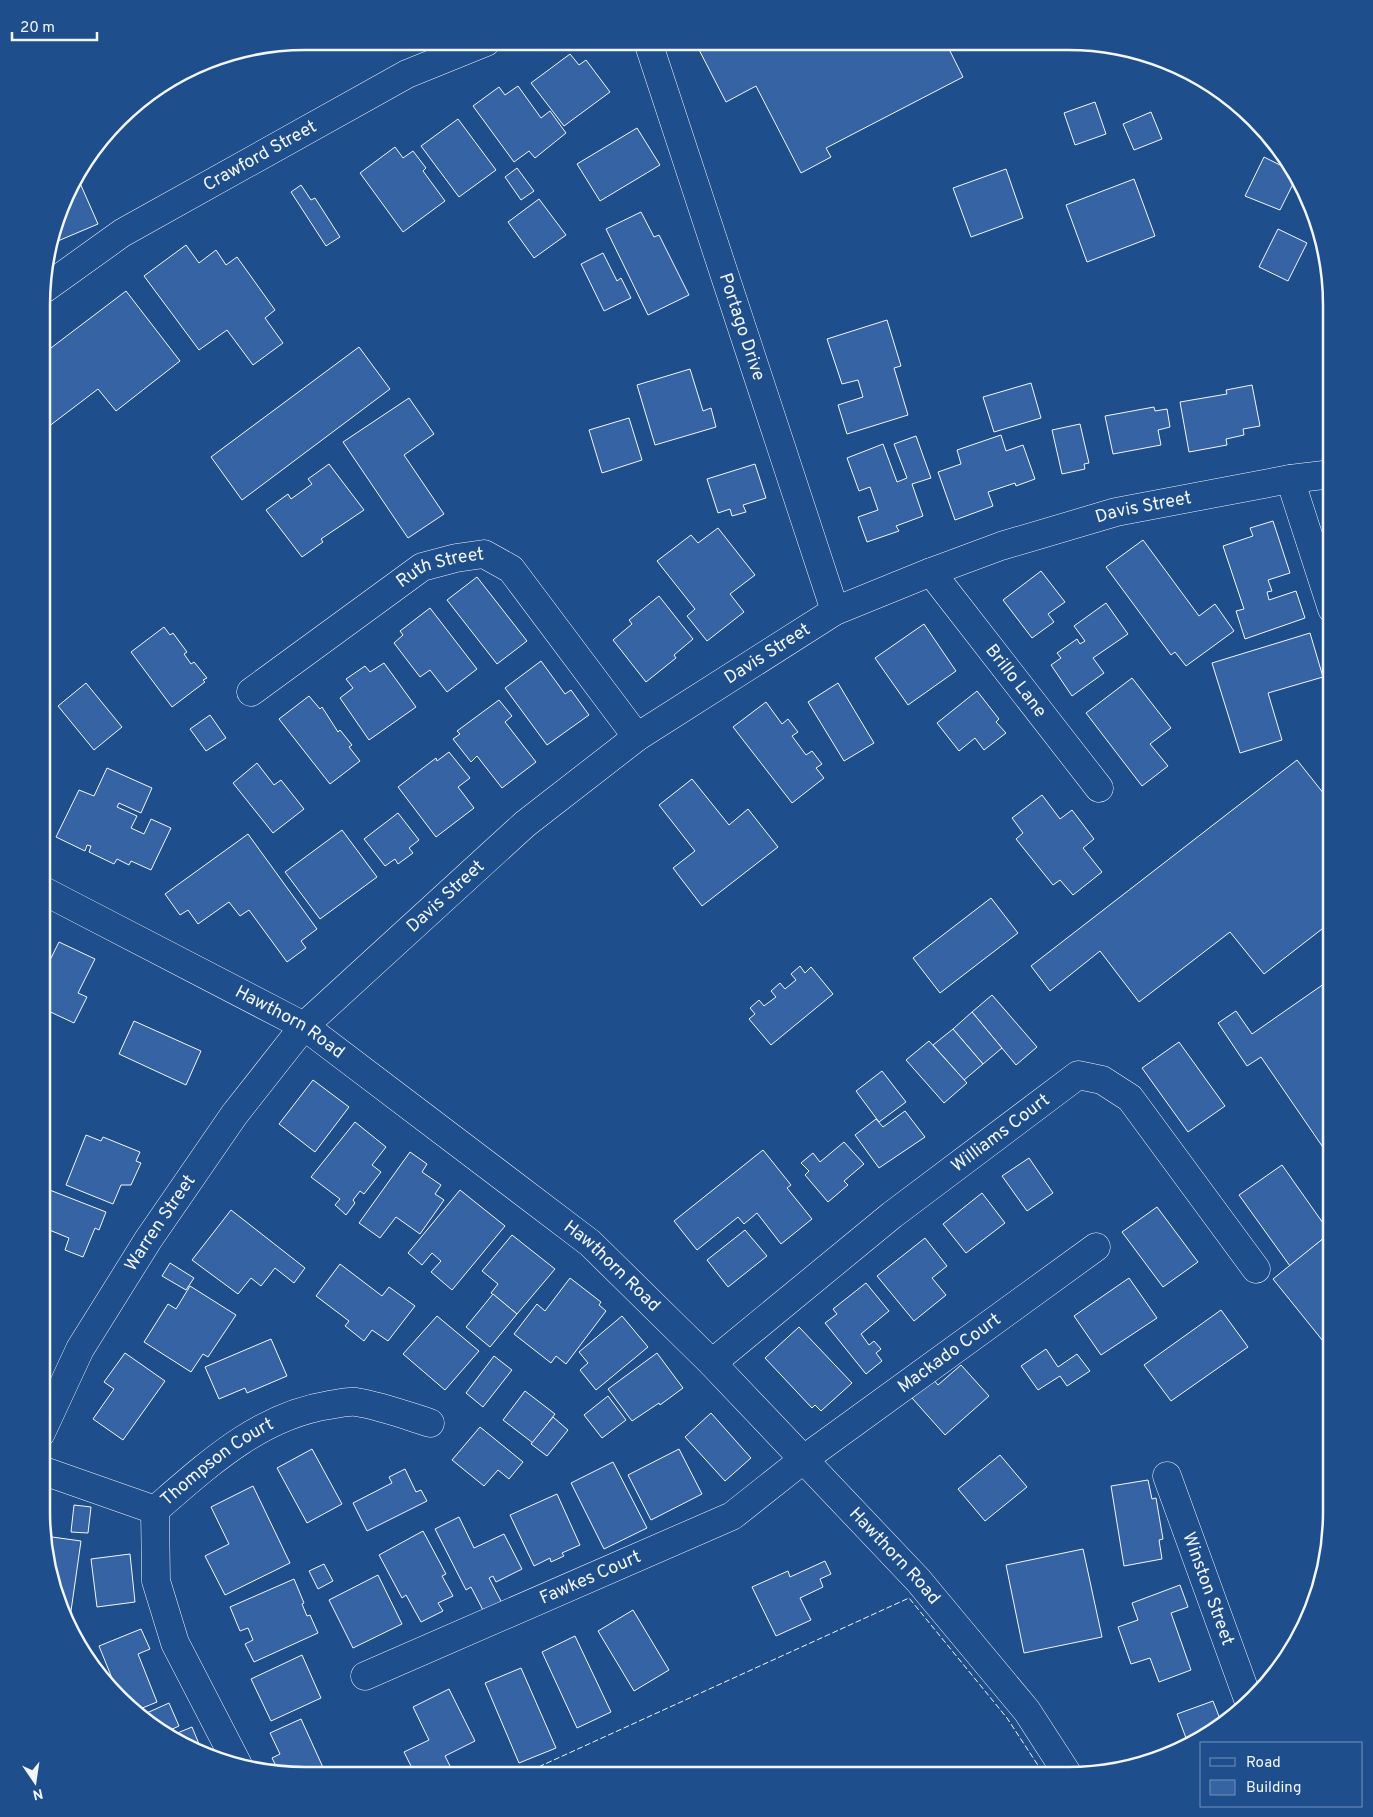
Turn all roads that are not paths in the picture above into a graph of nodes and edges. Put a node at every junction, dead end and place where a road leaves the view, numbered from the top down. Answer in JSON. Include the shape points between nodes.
{"nodes":[{"id":1,"x":467,"y":50,"type":"edge"},
{"id":2,"x":651,"y":50,"type":"edge"},
{"id":3,"x":51,"y":284,"type":"edge"},
{"id":4,"x":1323,"y":475,"type":"edge"},
{"id":5,"x":1290,"y":478,"type":"junction"},
{"id":6,"x":931,"y":572,"type":"junction"},
{"id":7,"x":1323,"y":581,"type":"edge"},
{"id":8,"x":835,"y":611,"type":"junction"},
{"id":9,"x":251,"y":692,"type":"dead end"},
{"id":10,"x":637,"y":737,"type":"junction"},
{"id":11,"x":1099,"y":788,"type":"dead end"},
{"id":12,"x":50,"y":894,"type":"edge"},
{"id":13,"x":304,"y":1026,"type":"junction"},
{"id":14,"x":1096,"y":1247,"type":"dead end"},
{"id":15,"x":1256,"y":1269,"type":"dead end"},
{"id":16,"x":712,"y":1363,"type":"junction"},
{"id":17,"x":50,"y":1414,"type":"edge"},
{"id":18,"x":430,"y":1423,"type":"dead end"},
{"id":19,"x":804,"y":1459,"type":"junction"},
{"id":20,"x":50,"y":1473,"type":"edge"},
{"id":21,"x":1167,"y":1476,"type":"dead end"},
{"id":22,"x":155,"y":1510,"type":"junction"},
{"id":23,"x":365,"y":1676,"type":"dead end"},
{"id":24,"x":1246,"y":1694,"type":"edge"},
{"id":25,"x":233,"y":1756,"type":"edge"},
{"id":26,"x":1063,"y":1767,"type":"edge"}],
"edges":[{"from":1,"to":3,"type":"street","name":"Crawford Street","via":[[399,78],[122,233]]},
{"from":2,"to":8,"type":"street","name":"Portago Drive"},
{"from":4,"to":5,"type":"street","name":"Davis Street"},
{"from":5,"to":6,"type":"street","name":"Davis Street","via":[[1116,512],[1001,546]]},
{"from":5,"to":7,"type":"street"},
{"from":6,"to":8,"type":"street","name":"Davis Street"},
{"from":6,"to":11,"type":"street","name":"Brillo Lane"},
{"from":8,"to":10,"type":"street","name":"Davis Street"},
{"from":9,"to":10,"type":"street","name":"Ruth Street","via":[[422,568],[484,554],[511,569]]},
{"from":10,"to":13,"type":"street","name":"Davis Street","via":[[526,824]]},
{"from":12,"to":13,"type":"street","name":"Hawthorn Road"},
{"from":13,"to":16,"type":"street","name":"Hawthorn Road","via":[[590,1243]]},
{"from":13,"to":17,"type":"street","name":"Warren Street","via":[[234,1115],[148,1240],[80,1349]]},
{"from":14,"to":19,"type":"street","name":"Mackado Court"},
{"from":15,"to":16,"type":"street","name":"Williams Court","via":[[1130,1098],[1102,1080],[1078,1075],[892,1215]]},
{"from":16,"to":19,"type":"street","name":"Hawthorn Road"},
{"from":18,"to":22,"type":"street","name":"Thompson Court","via":[[354,1402],[308,1408],[251,1432]]},
{"from":19,"to":23,"type":"street","name":"Fawkes Court","via":[[732,1516]]},
{"from":19,"to":26,"type":"street","name":"Hawthorn Road","via":[[918,1580],[1027,1711]]},
{"from":20,"to":22,"type":"street"},
{"from":21,"to":24,"type":"street","name":"Winston Street"},
{"from":22,"to":25,"type":"street","name":"Thompson Court","via":[[156,1581],[175,1643]]}]}
